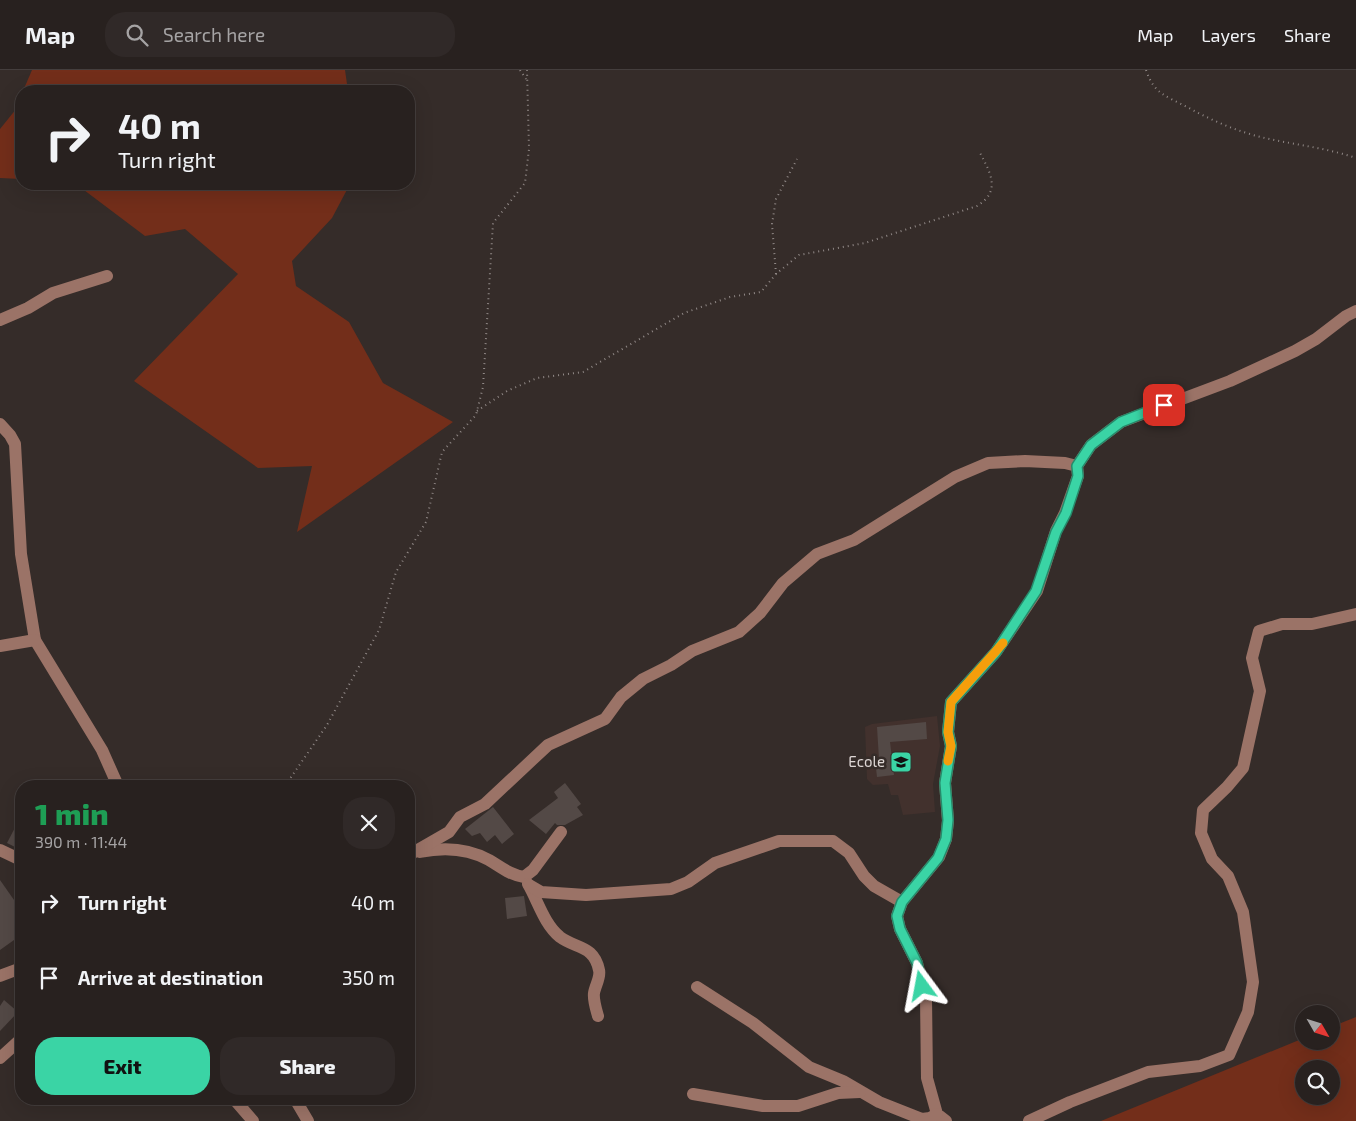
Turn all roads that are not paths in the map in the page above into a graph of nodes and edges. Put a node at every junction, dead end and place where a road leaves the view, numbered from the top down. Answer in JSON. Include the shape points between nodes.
{"nodes":[{"id":1,"x":107,"y":276,"type":"dead end"},
{"id":2,"x":1356,"y":311,"type":"edge"},
{"id":3,"x":0,"y":320,"type":"edge"},
{"id":4,"x":0,"y":424,"type":"edge"},
{"id":5,"x":1077,"y":466,"type":"junction"},
{"id":6,"x":1356,"y":614,"type":"edge"},
{"id":7,"x":35,"y":640,"type":"junction"},
{"id":8,"x":0,"y":646,"type":"edge"},
{"id":9,"x":115,"y":780,"type":"edge"},
{"id":10,"x":561,"y":832,"type":"dead end"},
{"id":11,"x":0,"y":850,"type":"edge"},
{"id":12,"x":415,"y":852,"type":"edge"},
{"id":13,"x":415,"y":853,"type":"edge"},
{"id":14,"x":15,"y":857,"type":"edge"},
{"id":15,"x":526,"y":881,"type":"junction"},
{"id":16,"x":902,"y":902,"type":"junction"},
{"id":17,"x":15,"y":970,"type":"edge"},
{"id":18,"x":0,"y":976,"type":"edge"},
{"id":19,"x":697,"y":987,"type":"dead end"},
{"id":20,"x":598,"y":1016,"type":"dead end"},
{"id":21,"x":15,"y":1044,"type":"edge"},
{"id":22,"x":0,"y":1058,"type":"edge"},
{"id":23,"x":860,"y":1092,"type":"junction"},
{"id":24,"x":693,"y":1094,"type":"dead end"},
{"id":25,"x":239,"y":1105,"type":"edge"},
{"id":26,"x":299,"y":1105,"type":"edge"},
{"id":27,"x":942,"y":1118,"type":"edge"},
{"id":28,"x":254,"y":1121,"type":"edge"},
{"id":29,"x":308,"y":1121,"type":"edge"},
{"id":30,"x":1029,"y":1121,"type":"edge"}],
"edges":[{"from":1,"to":3,"type":"street","via":[[53,293]]},
{"from":2,"to":5,"type":"street","via":[[1295,351],[1230,381],[1121,422],[1091,445]]},
{"from":4,"to":7,"type":"street","via":[[15,444],[21,554]]},
{"from":5,"to":12,"type":"street","via":[[1025,461],[988,463],[954,477],[854,540],[817,554],[783,583],[760,613],[739,632],[692,651],[642,678],[621,697],[605,719],[548,745],[485,804],[460,818],[449,832]]},
{"from":5,"to":16,"type":"street","via":[[1078,476],[1066,513],[1056,532],[1036,591],[996,652],[951,702],[948,732],[951,746],[945,783],[946,839],[938,858]]},
{"from":6,"to":30,"type":"street","via":[[1312,624],[1282,624],[1259,631],[1252,658],[1260,692],[1243,768],[1228,787],[1202,810],[1201,833],[1212,859],[1228,876],[1243,912],[1252,982],[1248,1012],[1229,1055],[1200,1066],[1148,1072]]},
{"from":7,"to":8,"type":"street"},
{"from":7,"to":9,"type":"street","via":[[102,750]]},
{"from":10,"to":15,"type":"street"},
{"from":11,"to":14,"type":"street"},
{"from":13,"to":15,"type":"street","via":[[438,848],[464,850],[482,856]]},
{"from":15,"to":16,"type":"street","via":[[541,892],[586,895],[672,889],[716,863],[779,841],[833,841],[849,853],[874,886]]},
{"from":15,"to":20,"type":"street","via":[[544,917],[558,935],[569,943],[584,946],[593,956],[600,972],[594,995]]},
{"from":16,"to":27,"type":"street","via":[[897,916],[900,929],[917,963],[926,998],[927,1078]]},
{"from":17,"to":18,"type":"street"},
{"from":19,"to":23,"type":"street","via":[[753,1022],[809,1067],[844,1081]]},
{"from":21,"to":22,"type":"street"},
{"from":23,"to":24,"type":"street","via":[[838,1093],[798,1106],[763,1106]]},
{"from":23,"to":27,"type":"street","via":[[922,1119]]},
{"from":25,"to":28,"type":"street"},
{"from":26,"to":29,"type":"street"}]}
